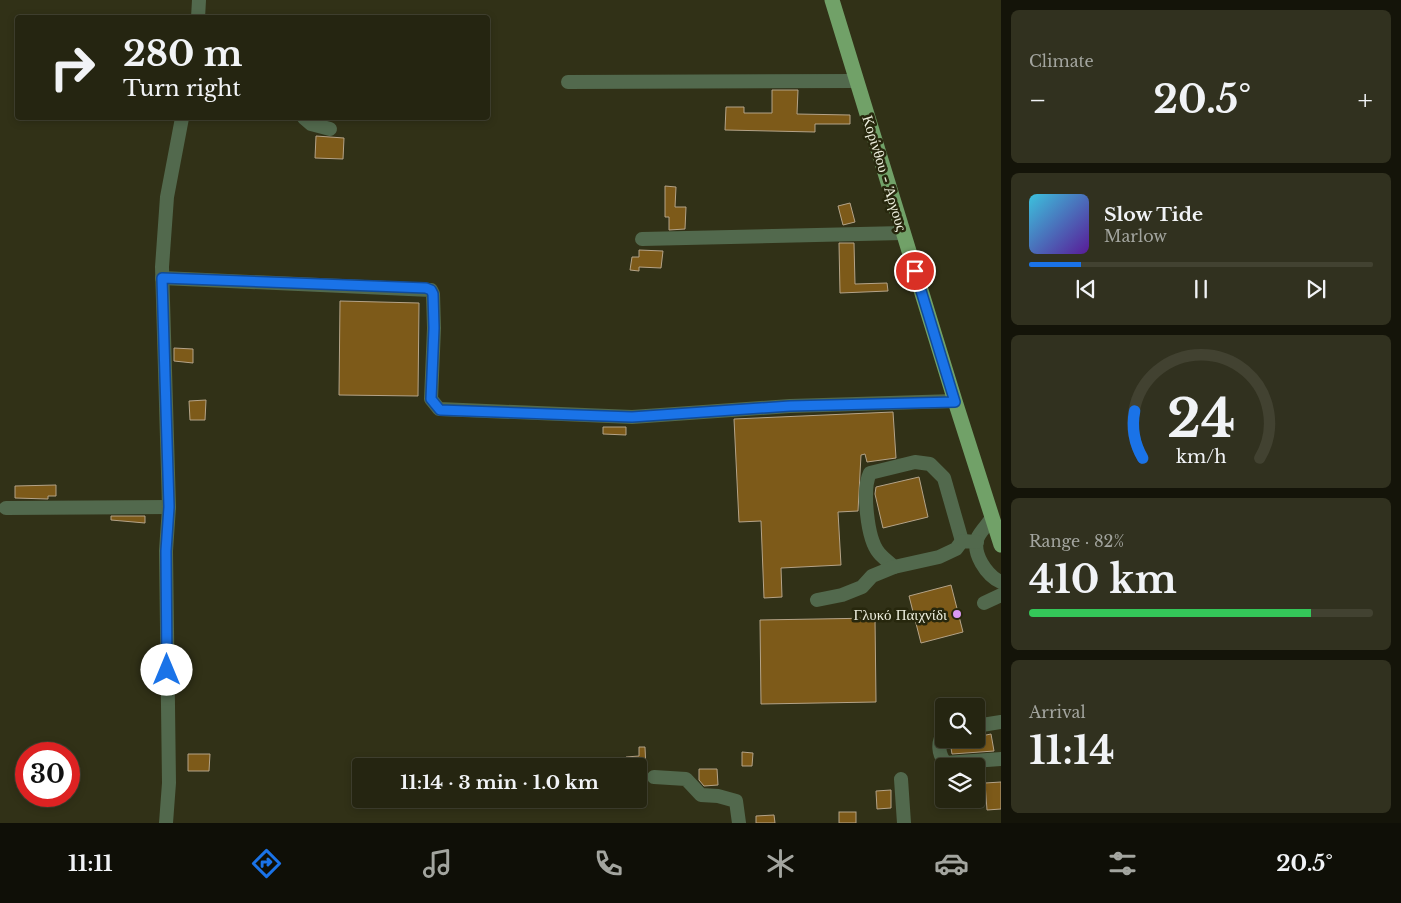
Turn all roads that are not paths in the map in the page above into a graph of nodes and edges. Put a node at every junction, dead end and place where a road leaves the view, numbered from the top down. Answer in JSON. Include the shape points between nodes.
{"nodes":[{"id":1,"x":199,"y":0,"type":"edge"},
{"id":2,"x":832,"y":0,"type":"edge"},
{"id":3,"x":198,"y":15,"type":"edge"},
{"id":4,"x":856,"y":81,"type":"junction"},
{"id":5,"x":568,"y":82,"type":"dead end"},
{"id":6,"x":182,"y":120,"type":"edge"},
{"id":7,"x":306,"y":120,"type":"edge"},
{"id":8,"x":330,"y":128,"type":"dead end"},
{"id":9,"x":903,"y":234,"type":"junction"},
{"id":10,"x":642,"y":239,"type":"dead end"},
{"id":11,"x":162,"y":278,"type":"junction"},
{"id":12,"x":955,"y":402,"type":"junction"},
{"id":13,"x":169,"y":507,"type":"junction"},
{"id":14,"x":6,"y":508,"type":"dead end"},
{"id":15,"x":992,"y":518,"type":"junction"},
{"id":16,"x":962,"y":541,"type":"junction"},
{"id":17,"x":977,"y":542,"type":"junction"},
{"id":18,"x":1001,"y":545,"type":"edge"},
{"id":19,"x":894,"y":566,"type":"junction"},
{"id":20,"x":1001,"y":582,"type":"edge"},
{"id":21,"x":1001,"y":595,"type":"edge"},
{"id":22,"x":817,"y":600,"type":"dead end"},
{"id":23,"x":984,"y":603,"type":"dead end"},
{"id":24,"x":1001,"y":722,"type":"edge"},
{"id":25,"x":985,"y":725,"type":"edge"},
{"id":26,"x":940,"y":748,"type":"edge"},
{"id":27,"x":1001,"y":759,"type":"edge"},
{"id":28,"x":654,"y":777,"type":"dead end"},
{"id":29,"x":901,"y":778,"type":"dead end"},
{"id":30,"x":166,"y":823,"type":"edge"},
{"id":31,"x":739,"y":823,"type":"edge"},
{"id":32,"x":904,"y":823,"type":"edge"}],
"edges":[{"from":1,"to":3,"type":"street"},
{"from":2,"to":4,"type":"main road","name":"Κορίνθου - Άργους"},
{"from":4,"to":5,"type":"street"},
{"from":4,"to":9,"type":"main road","name":"Κορίνθου - Άργους"},
{"from":6,"to":11,"type":"street","via":[[167,197]]},
{"from":7,"to":8,"type":"street"},
{"from":9,"to":10,"type":"street"},
{"from":9,"to":12,"type":"main road","name":"Κορίνθου - Άργους"},
{"from":11,"to":12,"type":"street","via":[[431,290],[434,328],[431,399],[440,410],[632,417],[790,406]]},
{"from":11,"to":13,"type":"street"},
{"from":12,"to":15,"type":"main road","name":"Κορίνθου - Άργους"},
{"from":13,"to":14,"type":"street"},
{"from":13,"to":30,"type":"street","via":[[166,551],[169,783]]},
{"from":15,"to":17,"type":"street"},
{"from":15,"to":18,"type":"main road","name":"Κορίνθου - Άργους"},
{"from":16,"to":17,"type":"street"},
{"from":16,"to":19,"type":"street","via":[[956,549],[939,557]]},
{"from":16,"to":19,"type":"street","via":[[944,478],[930,464],[915,462],[870,473],[865,483],[868,521],[878,552]]},
{"from":17,"to":20,"type":"street","via":[[976,549],[983,566],[993,579]]},
{"from":19,"to":22,"type":"street","via":[[842,595]]},
{"from":21,"to":23,"type":"street"},
{"from":24,"to":25,"type":"street"},
{"from":26,"to":27,"type":"street","via":[[941,758],[946,763]]},
{"from":28,"to":31,"type":"street","via":[[686,779],[701,795],[736,801]]},
{"from":29,"to":32,"type":"street"}]}
